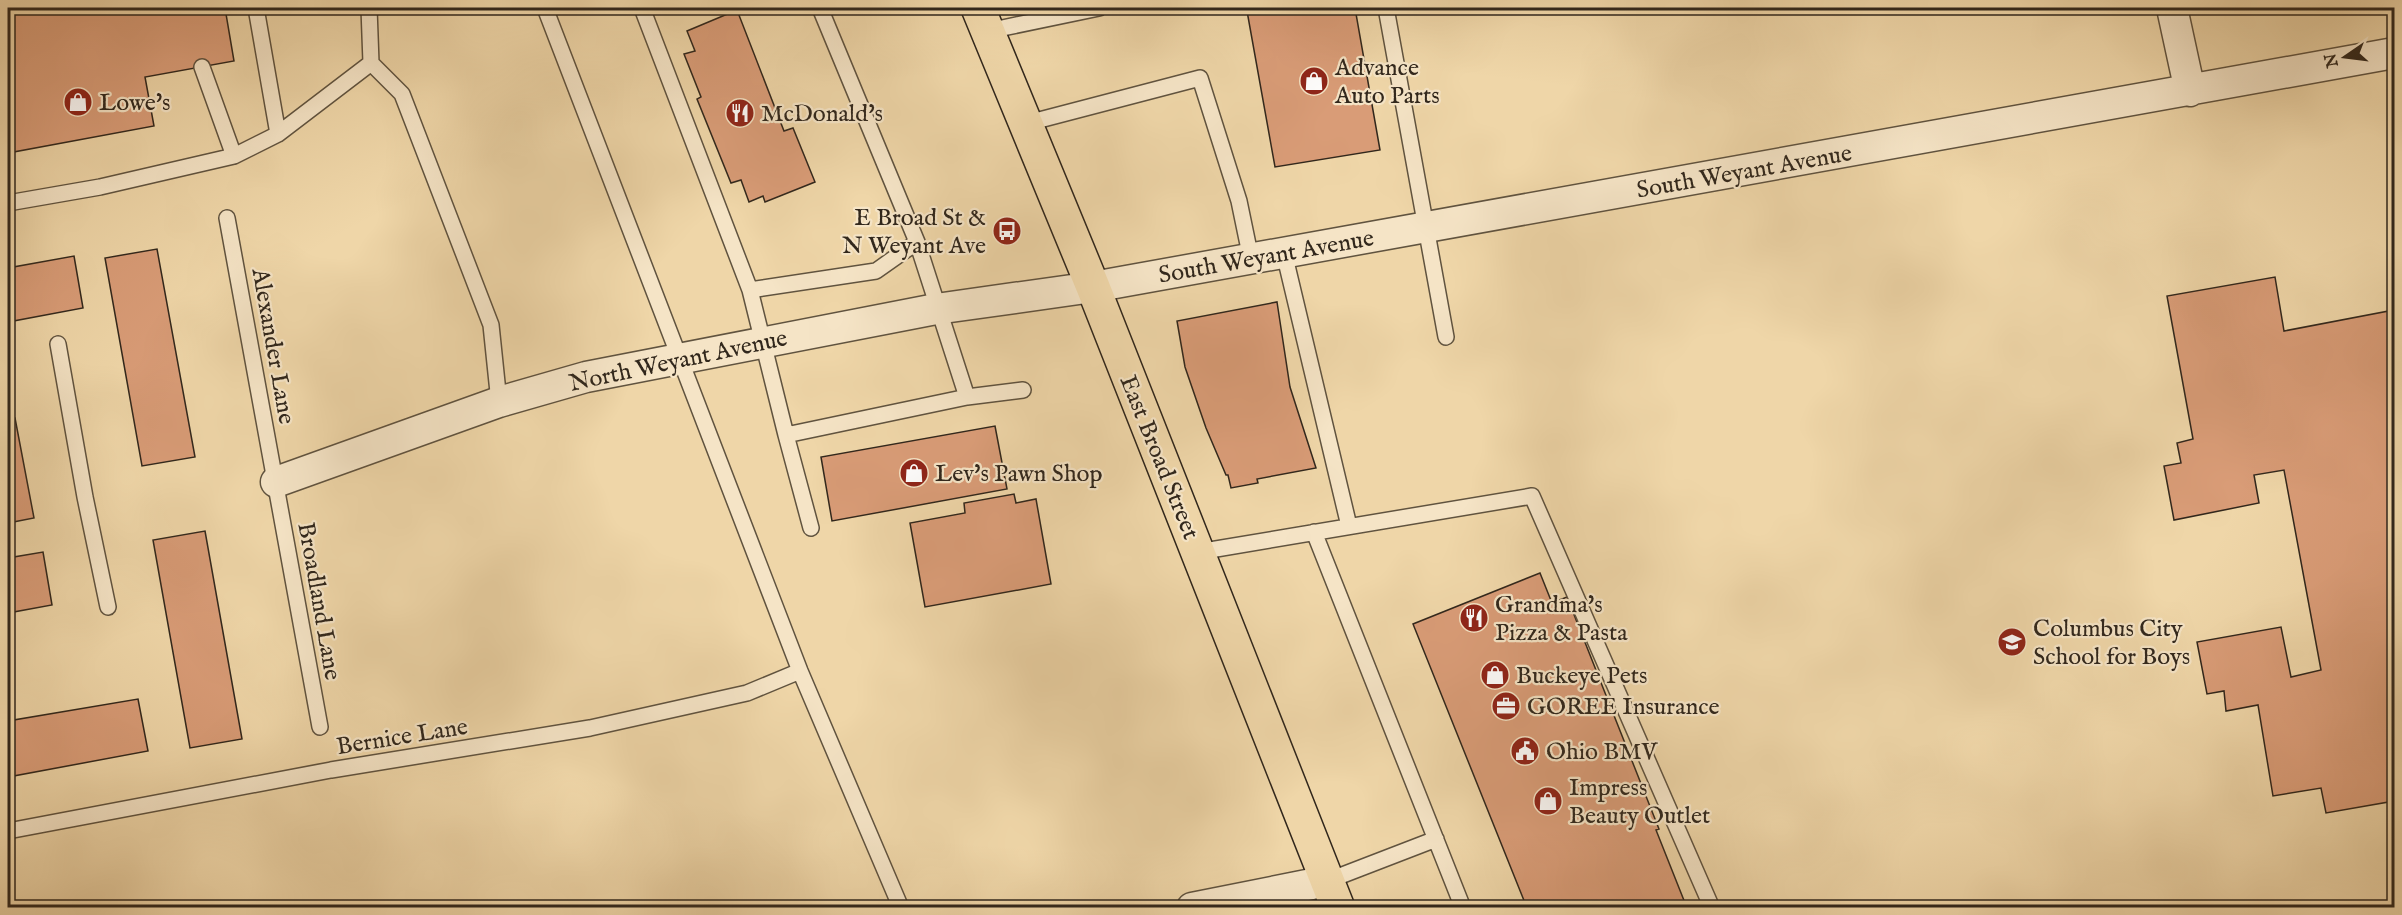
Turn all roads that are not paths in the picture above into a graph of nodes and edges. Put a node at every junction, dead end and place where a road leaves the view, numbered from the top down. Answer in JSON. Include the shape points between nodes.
{"nodes":[{"id":1,"x":256,"y":8,"type":"edge"},
{"id":2,"x":369,"y":8,"type":"edge"},
{"id":3,"x":545,"y":8,"type":"edge"},
{"id":4,"x":642,"y":8,"type":"edge"},
{"id":5,"x":820,"y":8,"type":"edge"},
{"id":6,"x":1099,"y":8,"type":"edge"},
{"id":7,"x":1386,"y":8,"type":"edge"},
{"id":8,"x":2172,"y":8,"type":"edge"},
{"id":9,"x":983,"y":19,"type":"edge"},
{"id":10,"x":2394,"y":53,"type":"edge"},
{"id":11,"x":370,"y":63,"type":"junction"},
{"id":12,"x":202,"y":67,"type":"dead end"},
{"id":13,"x":2190,"y":91,"type":"junction"},
{"id":14,"x":1024,"y":124,"type":"junction"},
{"id":15,"x":278,"y":134,"type":"junction"},
{"id":16,"x":234,"y":156,"type":"junction"},
{"id":17,"x":8,"y":203,"type":"edge"},
{"id":18,"x":227,"y":218,"type":"dead end"},
{"id":19,"x":1426,"y":228,"type":"junction"},
{"id":20,"x":917,"y":242,"type":"junction"},
{"id":21,"x":1284,"y":253,"type":"junction"},
{"id":22,"x":1251,"y":259,"type":"junction"},
{"id":23,"x":1093,"y":287,"type":"junction"},
{"id":24,"x":750,"y":290,"type":"junction"},
{"id":25,"x":936,"y":309,"type":"junction"},
{"id":26,"x":1446,"y":337,"type":"dead end"},
{"id":27,"x":762,"y":342,"type":"junction"},
{"id":28,"x":58,"y":344,"type":"dead end"},
{"id":29,"x":678,"y":357,"type":"junction"},
{"id":30,"x":1023,"y":390,"type":"dead end"},
{"id":31,"x":967,"y":398,"type":"junction"},
{"id":32,"x":499,"y":402,"type":"junction"},
{"id":33,"x":786,"y":435,"type":"junction"},
{"id":34,"x":276,"y":482,"type":"junction"},
{"id":35,"x":1349,"y":526,"type":"junction"},
{"id":36,"x":811,"y":528,"type":"dead end"},
{"id":37,"x":1314,"y":532,"type":"junction"},
{"id":38,"x":1198,"y":552,"type":"junction"},
{"id":39,"x":108,"y":607,"type":"dead end"},
{"id":40,"x":800,"y":671,"type":"junction"},
{"id":41,"x":320,"y":727,"type":"dead end"},
{"id":42,"x":8,"y":831,"type":"edge"},
{"id":43,"x":1436,"y":839,"type":"junction"},
{"id":44,"x":1333,"y":894,"type":"edge"},
{"id":45,"x":901,"y":908,"type":"edge"},
{"id":46,"x":1192,"y":908,"type":"edge"},
{"id":47,"x":1463,"y":908,"type":"edge"},
{"id":48,"x":1712,"y":908,"type":"edge"}],
"edges":[{"from":1,"to":15,"type":"lane"},
{"from":2,"to":11,"type":"lane"},
{"from":3,"to":29,"type":"lane"},
{"from":4,"to":24,"type":"lane"},
{"from":5,"to":20,"type":"lane"},
{"from":6,"to":9,"type":"lane"},
{"from":7,"to":19,"type":"lane"},
{"from":8,"to":13,"type":"street"},
{"from":9,"to":14,"type":"main road","name":"East Broad Street"},
{"from":10,"to":13,"type":"street","name":"South Weyant Avenue"},
{"from":11,"to":15,"type":"lane"},
{"from":11,"to":32,"type":"lane","via":[[402,94],[491,325]]},
{"from":12,"to":16,"type":"lane"},
{"from":13,"to":19,"type":"street","name":"South Weyant Avenue"},
{"from":14,"to":22,"type":"lane","via":[[1200,78],[1239,201]]},
{"from":14,"to":23,"type":"main road","name":"East Broad Street"},
{"from":15,"to":16,"type":"lane"},
{"from":16,"to":17,"type":"lane","via":[[100,187]]},
{"from":18,"to":34,"type":"lane","name":"Alexander Lane"},
{"from":19,"to":21,"type":"street","name":"South Weyant Avenue"},
{"from":19,"to":26,"type":"lane"},
{"from":20,"to":24,"type":"lane","via":[[876,271]]},
{"from":20,"to":25,"type":"lane"},
{"from":21,"to":22,"type":"street","name":"South Weyant Avenue"},
{"from":21,"to":35,"type":"lane"},
{"from":22,"to":23,"type":"street","name":"South Weyant Avenue"},
{"from":23,"to":25,"type":"street","name":"North Weyant Avenue"},
{"from":23,"to":38,"type":"main road","name":"East Broad Street"},
{"from":24,"to":27,"type":"lane"},
{"from":25,"to":27,"type":"street","name":"North Weyant Avenue"},
{"from":25,"to":31,"type":"lane"},
{"from":27,"to":29,"type":"street","name":"North Weyant Avenue"},
{"from":27,"to":33,"type":"lane"},
{"from":28,"to":39,"type":"lane"},
{"from":29,"to":32,"type":"street","name":"North Weyant Avenue","via":[[586,377]]},
{"from":29,"to":40,"type":"lane"},
{"from":30,"to":31,"type":"lane"},
{"from":31,"to":33,"type":"lane"},
{"from":32,"to":34,"type":"street","name":"North Weyant Avenue"},
{"from":33,"to":36,"type":"lane"},
{"from":34,"to":41,"type":"lane","name":"Broadland Lane"},
{"from":35,"to":37,"type":"lane"},
{"from":35,"to":48,"type":"lane","via":[[1532,496]]},
{"from":37,"to":38,"type":"lane"},
{"from":37,"to":43,"type":"lane"},
{"from":38,"to":44,"type":"main road","name":"East Broad Street"},
{"from":40,"to":42,"type":"lane","name":"Bernice Lane","via":[[747,693],[590,728],[312,774]]},
{"from":40,"to":45,"type":"lane"},
{"from":43,"to":44,"type":"lane"},
{"from":43,"to":47,"type":"lane"},
{"from":44,"to":46,"type":"street"}]}
